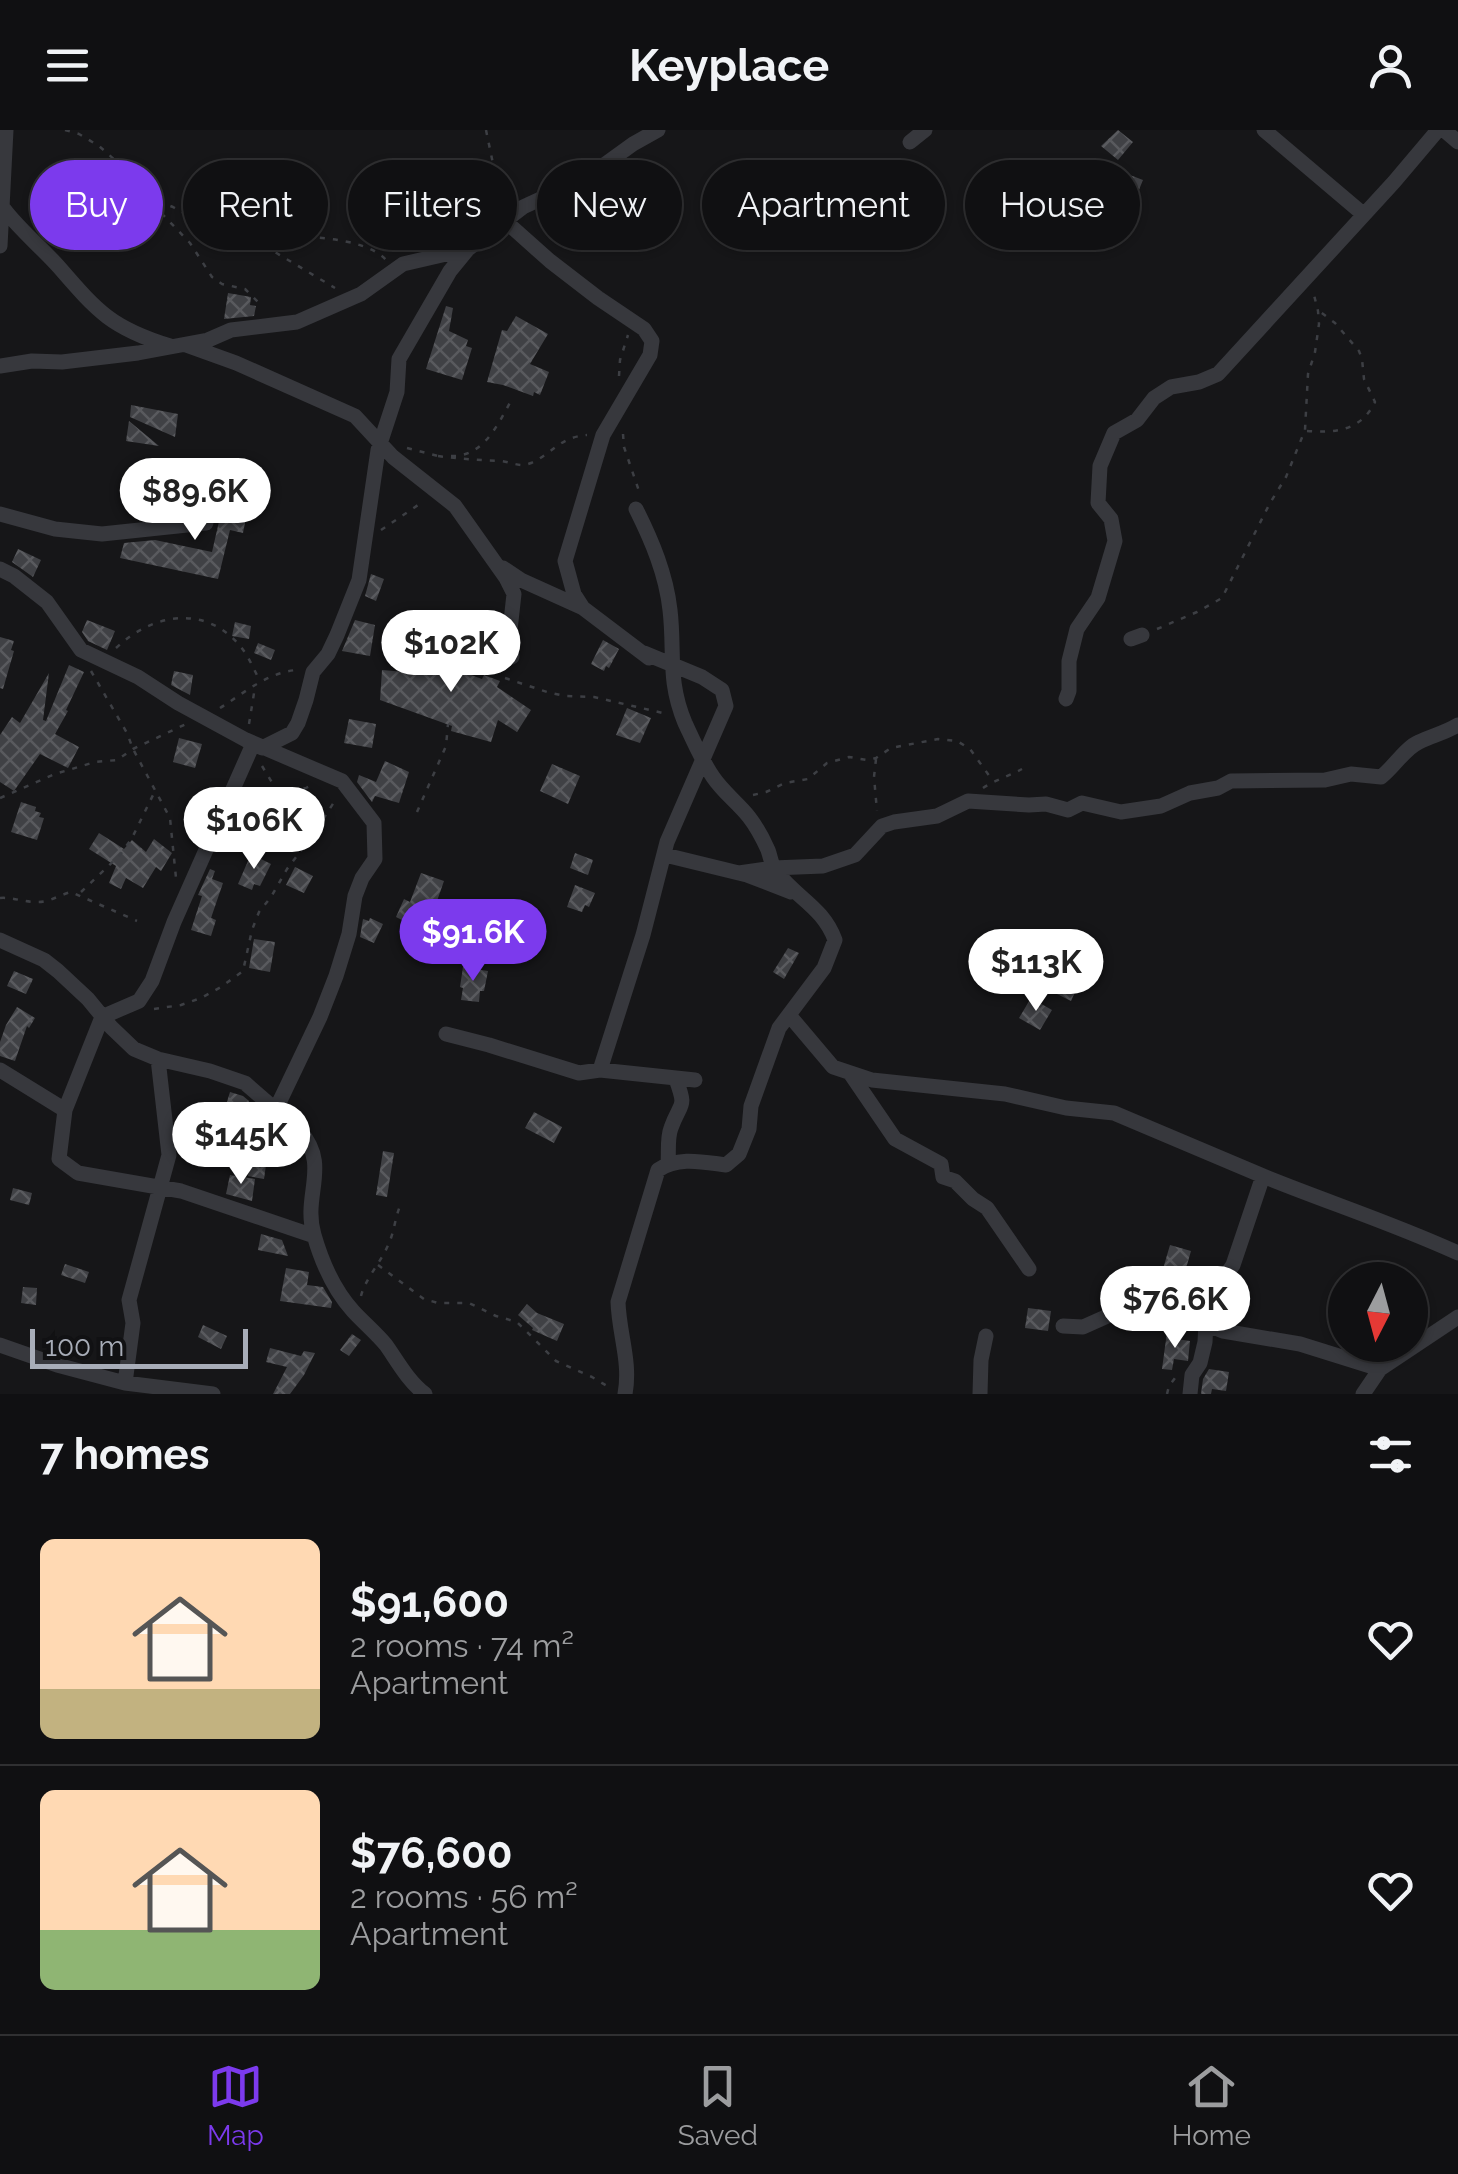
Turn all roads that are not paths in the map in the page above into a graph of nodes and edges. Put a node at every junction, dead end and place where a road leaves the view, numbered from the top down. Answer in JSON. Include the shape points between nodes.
{"nodes":[{"id":1,"x":6,"y":130,"type":"edge"},
{"id":2,"x":658,"y":130,"type":"edge"},
{"id":3,"x":926,"y":130,"type":"edge"},
{"id":4,"x":1264,"y":130,"type":"edge"},
{"id":5,"x":1441,"y":130,"type":"edge"},
{"id":6,"x":910,"y":142,"type":"dead end"},
{"id":7,"x":1458,"y":142,"type":"edge"},
{"id":8,"x":4,"y":208,"type":"junction"},
{"id":9,"x":517,"y":211,"type":"edge"},
{"id":10,"x":1363,"y":214,"type":"junction"},
{"id":11,"x":517,"y":232,"type":"edge"},
{"id":12,"x":0,"y":246,"type":"edge"},
{"id":13,"x":464,"y":250,"type":"edge"},
{"id":14,"x":467,"y":250,"type":"edge"},
{"id":15,"x":180,"y":346,"type":"junction"},
{"id":16,"x":0,"y":366,"type":"edge"},
{"id":17,"x":380,"y":442,"type":"junction"},
{"id":18,"x":636,"y":508,"type":"dead end"},
{"id":19,"x":0,"y":514,"type":"edge"},
{"id":20,"x":206,"y":523,"type":"dead end"},
{"id":21,"x":496,"y":564,"type":"junction"},
{"id":22,"x":0,"y":569,"type":"edge"},
{"id":23,"x":583,"y":608,"type":"junction"},
{"id":24,"x":512,"y":657,"type":"dead end"},
{"id":25,"x":672,"y":674,"type":"junction"},
{"id":26,"x":1066,"y":699,"type":"dead end"},
{"id":27,"x":1458,"y":725,"type":"edge"},
{"id":28,"x":254,"y":747,"type":"junction"},
{"id":29,"x":703,"y":757,"type":"junction"},
{"id":30,"x":665,"y":855,"type":"junction"},
{"id":31,"x":773,"y":868,"type":"junction"},
{"id":32,"x":739,"y":872,"type":"junction"},
{"id":33,"x":800,"y":896,"type":"junction"},
{"id":34,"x":0,"y":940,"type":"edge"},
{"id":35,"x":789,"y":1015,"type":"junction"},
{"id":36,"x":102,"y":1017,"type":"junction"},
{"id":37,"x":446,"y":1034,"type":"dead end"},
{"id":38,"x":158,"y":1059,"type":"junction"},
{"id":39,"x":0,"y":1070,"type":"edge"},
{"id":40,"x":600,"y":1070,"type":"junction"},
{"id":41,"x":850,"y":1072,"type":"junction"},
{"id":42,"x":676,"y":1079,"type":"junction"},
{"id":43,"x":695,"y":1080,"type":"dead end"},
{"id":44,"x":276,"y":1109,"type":"junction"},
{"id":45,"x":65,"y":1110,"type":"junction"},
{"id":46,"x":668,"y":1163,"type":"junction"},
{"id":47,"x":1263,"y":1176,"type":"junction"},
{"id":48,"x":160,"y":1187,"type":"junction"},
{"id":49,"x":314,"y":1236,"type":"junction"},
{"id":50,"x":1458,"y":1253,"type":"edge"},
{"id":51,"x":1028,"y":1270,"type":"dead end"},
{"id":52,"x":1458,"y":1317,"type":"edge"},
{"id":53,"x":1206,"y":1324,"type":"junction"},
{"id":54,"x":1063,"y":1326,"type":"dead end"},
{"id":55,"x":986,"y":1336,"type":"dead end"},
{"id":56,"x":0,"y":1345,"type":"edge"},
{"id":57,"x":1380,"y":1369,"type":"junction"},
{"id":58,"x":125,"y":1384,"type":"junction"},
{"id":59,"x":213,"y":1394,"type":"edge"},
{"id":60,"x":424,"y":1394,"type":"edge"},
{"id":61,"x":624,"y":1394,"type":"edge"},
{"id":62,"x":980,"y":1394,"type":"edge"},
{"id":63,"x":1190,"y":1394,"type":"edge"},
{"id":64,"x":1363,"y":1394,"type":"edge"}],
"edges":[{"from":1,"to":8,"type":"street"},
{"from":2,"to":9,"type":"street","via":[[586,178]]},
{"from":3,"to":6,"type":"street"},
{"from":4,"to":10,"type":"street"},
{"from":5,"to":7,"type":"street"},
{"from":5,"to":10,"type":"street"},
{"from":8,"to":12,"type":"street"},
{"from":8,"to":15,"type":"street","via":[[92,306],[129,331]]},
{"from":10,"to":26,"type":"street","via":[[1218,374],[1171,387],[1114,433],[1100,466],[1098,503],[1111,518],[1115,541],[1098,598],[1077,629]]},
{"from":11,"to":23,"type":"street","via":[[644,329],[652,342],[603,435],[565,561]]},
{"from":13,"to":15,"type":"street","via":[[402,264],[371,288],[297,322],[231,330]]},
{"from":14,"to":17,"type":"street","via":[[399,359]]},
{"from":15,"to":16,"type":"street"},
{"from":15,"to":17,"type":"street","via":[[236,363],[354,416]]},
{"from":17,"to":21,"type":"street","via":[[456,506]]},
{"from":17,"to":28,"type":"street","via":[[359,580],[337,636],[313,672],[292,733]]},
{"from":18,"to":25,"type":"street","via":[[666,587]]},
{"from":19,"to":20,"type":"street","via":[[55,530],[102,534]]},
{"from":21,"to":23,"type":"street"},
{"from":21,"to":24,"type":"street","via":[[514,594]]},
{"from":22,"to":28,"type":"street","via":[[47,602],[81,650]]},
{"from":23,"to":25,"type":"street"},
{"from":25,"to":29,"type":"street"},
{"from":25,"to":29,"type":"street","via":[[702,677],[722,690],[726,706]]},
{"from":27,"to":31,"type":"street","via":[[1415,743],[1382,777],[1231,781],[1161,806],[1121,812],[1082,804],[1068,810],[968,801],[926,819],[882,826],[855,855],[822,866]]},
{"from":28,"to":36,"type":"street","via":[[152,981],[139,1000]]},
{"from":28,"to":44,"type":"street","via":[[342,781],[374,823],[375,859],[355,896],[336,976]]},
{"from":29,"to":30,"type":"street"},
{"from":29,"to":31,"type":"street","via":[[749,818]]},
{"from":30,"to":32,"type":"street"},
{"from":30,"to":40,"type":"street"},
{"from":31,"to":32,"type":"street"},
{"from":31,"to":33,"type":"street"},
{"from":32,"to":33,"type":"street"},
{"from":33,"to":35,"type":"street","via":[[829,923],[835,940],[824,968]]},
{"from":34,"to":36,"type":"street","via":[[44,960]]},
{"from":35,"to":41,"type":"street","via":[[832,1067]]},
{"from":35,"to":46,"type":"street","via":[[779,1028],[739,1154],[726,1165]]},
{"from":36,"to":38,"type":"street","via":[[134,1049]]},
{"from":36,"to":45,"type":"street"},
{"from":37,"to":40,"type":"street","via":[[579,1073]]},
{"from":38,"to":44,"type":"street","via":[[246,1084]]},
{"from":38,"to":48,"type":"street","via":[[169,1155]]},
{"from":39,"to":45,"type":"street"},
{"from":40,"to":42,"type":"street"},
{"from":41,"to":47,"type":"street","via":[[1114,1113]]},
{"from":41,"to":51,"type":"street","via":[[895,1139],[941,1164],[943,1177],[987,1208]]},
{"from":42,"to":43,"type":"street"},
{"from":42,"to":46,"type":"street","via":[[682,1108],[670,1130]]},
{"from":44,"to":49,"type":"street","via":[[315,1154]]},
{"from":45,"to":48,"type":"street","via":[[60,1159],[78,1173]]},
{"from":46,"to":61,"type":"street","via":[[658,1170],[618,1302],[627,1362]]},
{"from":47,"to":50,"type":"street"},
{"from":47,"to":53,"type":"street","via":[[1233,1265],[1207,1304]]},
{"from":48,"to":49,"type":"street"},
{"from":48,"to":58,"type":"street","via":[[129,1300]]},
{"from":49,"to":60,"type":"street","via":[[334,1287]]},
{"from":52,"to":57,"type":"street"},
{"from":53,"to":54,"type":"street","via":[[1130,1306],[1083,1328]]},
{"from":53,"to":57,"type":"street"},
{"from":53,"to":63,"type":"street"},
{"from":55,"to":62,"type":"street"},
{"from":56,"to":58,"type":"street"},
{"from":57,"to":64,"type":"street"},
{"from":58,"to":59,"type":"street"}]}
